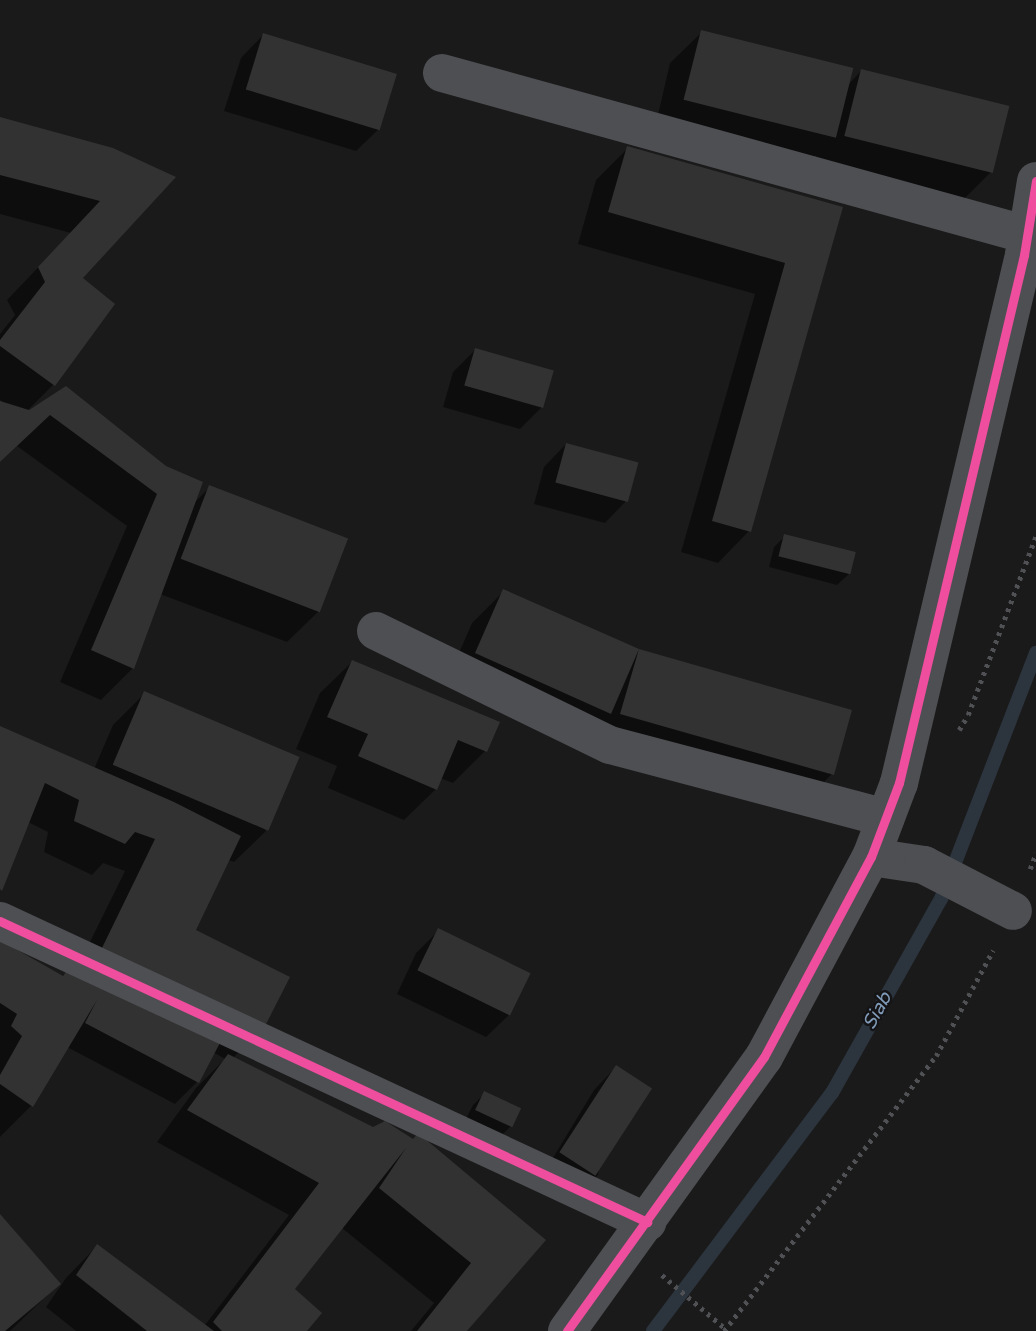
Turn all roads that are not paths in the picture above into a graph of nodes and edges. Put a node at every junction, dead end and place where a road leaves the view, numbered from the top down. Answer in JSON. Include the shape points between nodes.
{"nodes":[{"id":1,"x":442,"y":73,"type":"dead end"},
{"id":2,"x":1036,"y":181,"type":"edge"},
{"id":3,"x":1028,"y":235,"type":"junction"},
{"id":4,"x":1027,"y":282,"type":"edge"},
{"id":5,"x":376,"y":631,"type":"dead end"},
{"id":6,"x":886,"y":818,"type":"junction"},
{"id":7,"x":871,"y":857,"type":"junction"},
{"id":8,"x":997,"y":904,"type":"road end"},
{"id":9,"x":0,"y":921,"type":"edge"},
{"id":10,"x":647,"y":1222,"type":"junction"},
{"id":11,"x":567,"y":1331,"type":"edge"}],
"edges":[{"from":1,"to":3,"type":"street"},
{"from":2,"to":3,"type":"street"},
{"from":3,"to":4,"type":"street"},
{"from":4,"to":6,"type":"street","via":[[899,783]]},
{"from":5,"to":6,"type":"street","via":[[610,745]]},
{"from":6,"to":7,"type":"street"},
{"from":7,"to":8,"type":"street","via":[[924,865]]},
{"from":7,"to":10,"type":"street","via":[[764,1057]]},
{"from":9,"to":10,"type":"street"},
{"from":10,"to":11,"type":"street"}]}
